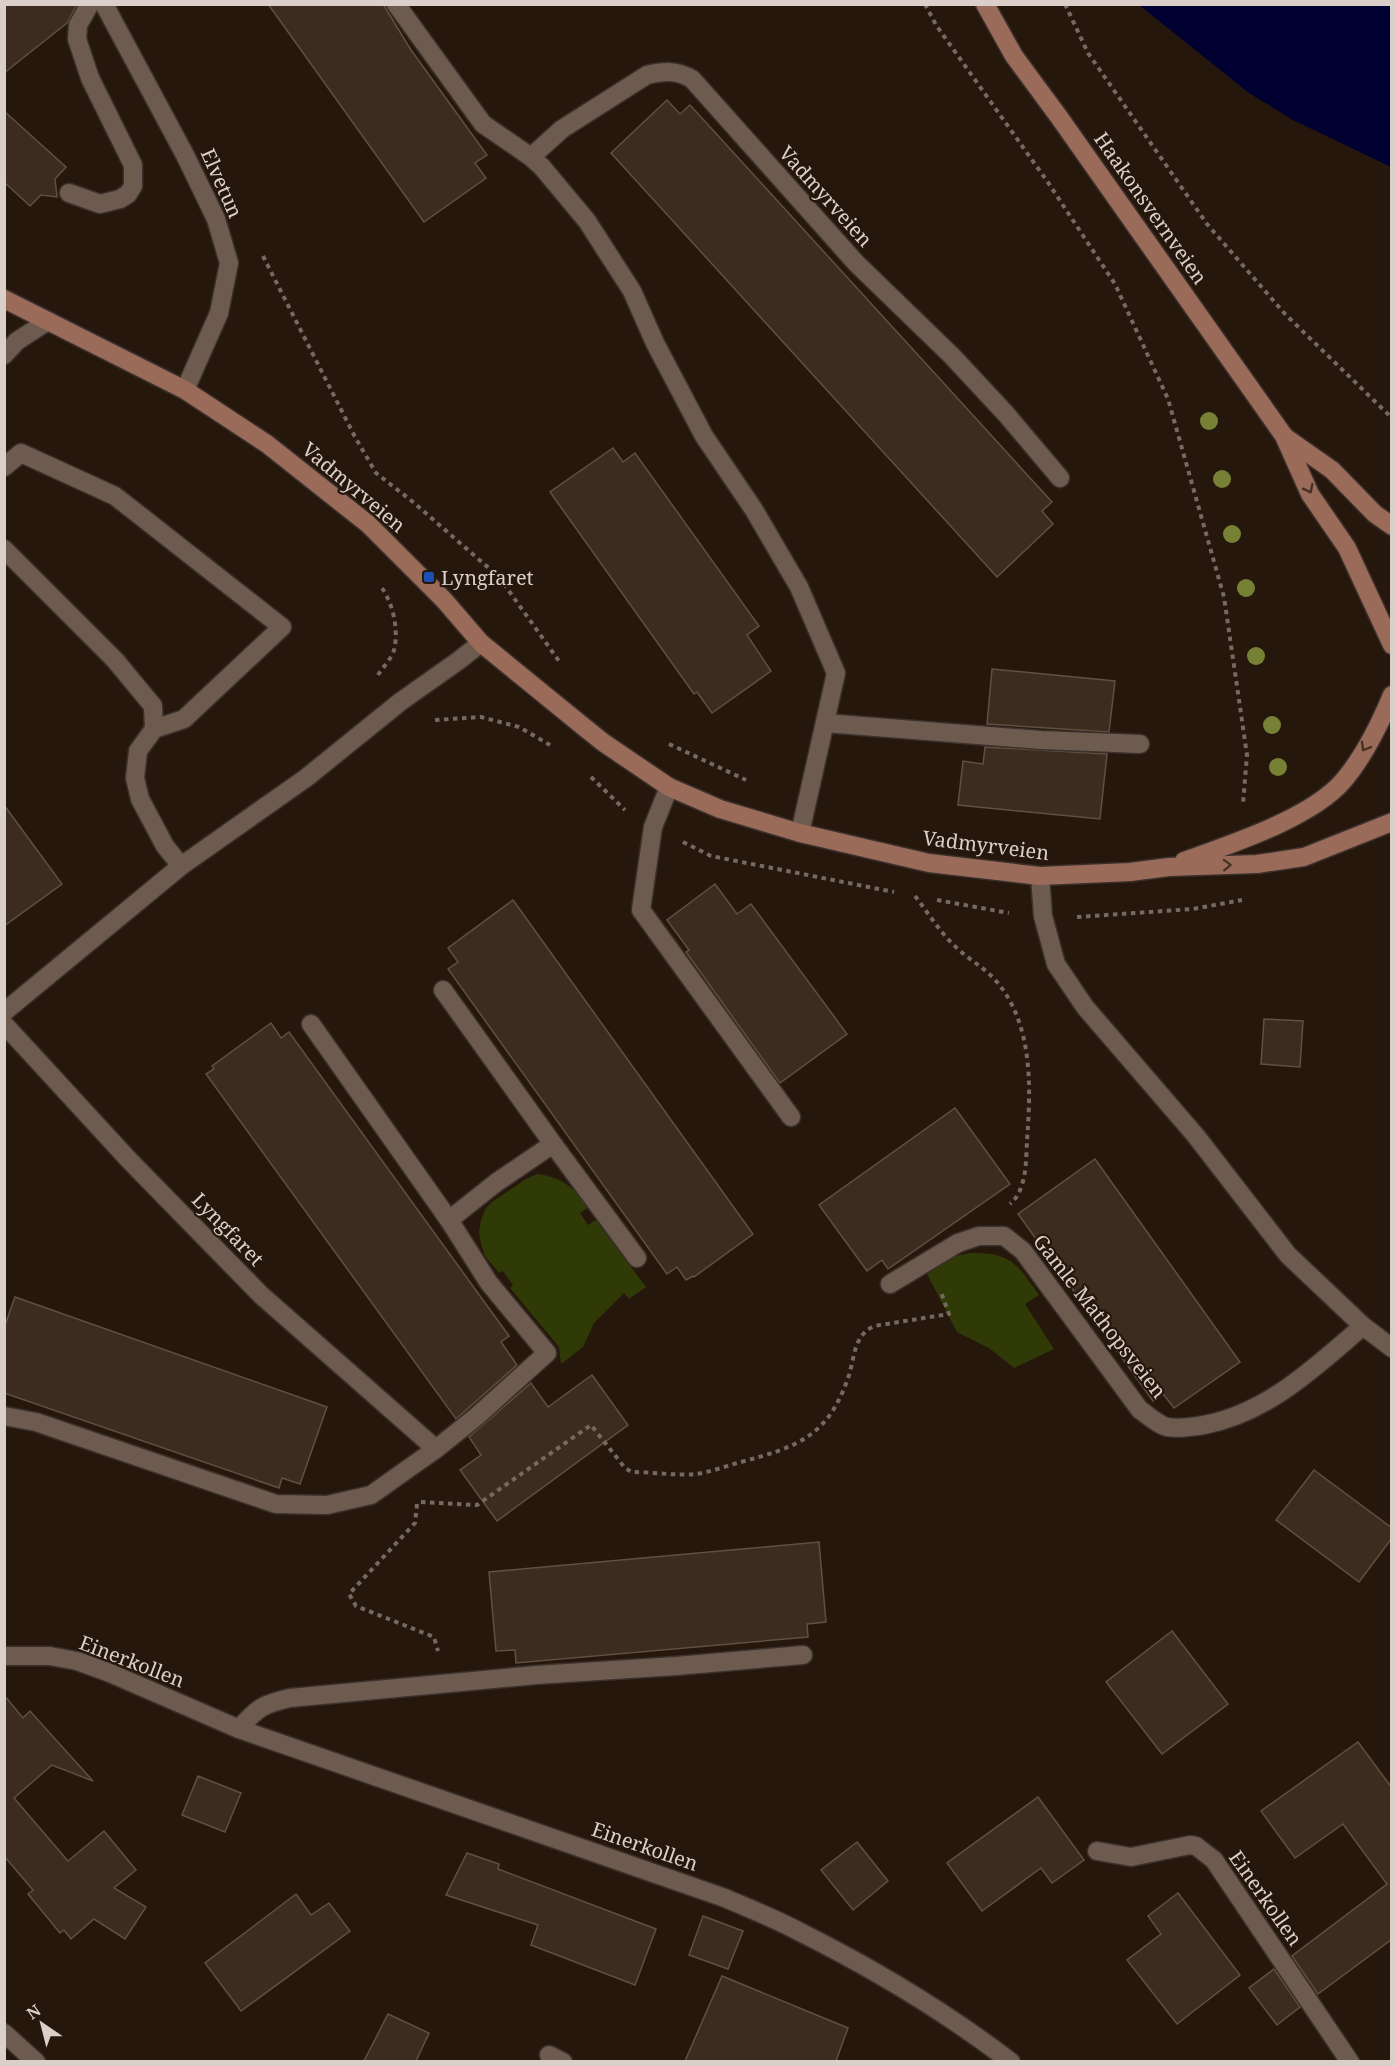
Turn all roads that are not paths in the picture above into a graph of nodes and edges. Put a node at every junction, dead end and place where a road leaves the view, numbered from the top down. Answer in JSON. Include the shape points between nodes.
{"nodes":[{"id":1,"x":90,"y":4,"type":"edge"},
{"id":2,"x":104,"y":4,"type":"edge"},
{"id":3,"x":396,"y":4,"type":"edge"},
{"id":4,"x":985,"y":4,"type":"edge"},
{"id":5,"x":531,"y":157,"type":"junction"},
{"id":6,"x":69,"y":194,"type":"dead end"},
{"id":7,"x":4,"y":299,"type":"edge"},
{"id":8,"x":48,"y":321,"type":"junction"},
{"id":9,"x":4,"y":355,"type":"edge"},
{"id":10,"x":185,"y":390,"type":"junction"},
{"id":11,"x":1284,"y":436,"type":"junction"},
{"id":12,"x":4,"y":467,"type":"edge"},
{"id":13,"x":1060,"y":478,"type":"dead end"},
{"id":14,"x":1392,"y":525,"type":"edge"},
{"id":15,"x":4,"y":549,"type":"edge"},
{"id":16,"x":481,"y":643,"type":"junction"},
{"id":17,"x":1392,"y":645,"type":"edge"},
{"id":18,"x":1392,"y":695,"type":"edge"},
{"id":19,"x":825,"y":723,"type":"junction"},
{"id":20,"x":154,"y":729,"type":"junction"},
{"id":21,"x":1140,"y":744,"type":"dead end"},
{"id":22,"x":669,"y":787,"type":"junction"},
{"id":23,"x":1392,"y":822,"type":"edge"},
{"id":24,"x":800,"y":833,"type":"junction"},
{"id":25,"x":181,"y":866,"type":"junction"},
{"id":26,"x":1169,"y":867,"type":"junction"},
{"id":27,"x":1040,"y":876,"type":"junction"},
{"id":28,"x":443,"y":990,"type":"dead end"},
{"id":29,"x":4,"y":1012,"type":"edge"},
{"id":30,"x":4,"y":1024,"type":"edge"},
{"id":31,"x":311,"y":1024,"type":"dead end"},
{"id":32,"x":791,"y":1117,"type":"dead end"},
{"id":33,"x":553,"y":1144,"type":"junction"},
{"id":34,"x":449,"y":1220,"type":"junction"},
{"id":35,"x":637,"y":1257,"type":"dead end"},
{"id":36,"x":890,"y":1284,"type":"dead end"},
{"id":37,"x":1363,"y":1326,"type":"junction"},
{"id":38,"x":1392,"y":1348,"type":"edge"},
{"id":39,"x":4,"y":1416,"type":"edge"},
{"id":40,"x":436,"y":1449,"type":"junction"},
{"id":41,"x":803,"y":1655,"type":"dead end"},
{"id":42,"x":4,"y":1656,"type":"edge"},
{"id":43,"x":239,"y":1729,"type":"junction"},
{"id":44,"x":1097,"y":1851,"type":"dead end"},
{"id":45,"x":4,"y":2033,"type":"edge"},
{"id":46,"x":36,"y":2061,"type":"edge"},
{"id":47,"x":1011,"y":2061,"type":"edge"},
{"id":48,"x":1350,"y":2061,"type":"edge"}],
"edges":[{"from":1,"to":6,"type":"street","via":[[78,25],[77,39],[90,78],[133,165],[134,186],[120,200],[100,204]]},
{"from":2,"to":10,"type":"street","name":"Elvetun","via":[[216,219],[229,263],[219,313]]},
{"from":3,"to":5,"type":"street","via":[[483,124]]},
{"from":4,"to":11,"type":"main road","name":"Haakonsvernveien","via":[[1014,56]]},
{"from":5,"to":13,"type":"street","name":"Vadmyrveien","via":[[562,129],[647,75],[681,72],[692,79],[856,263],[952,356]]},
{"from":5,"to":19,"type":"street","via":[[587,221],[632,291],[704,436],[799,587],[836,673]]},
{"from":7,"to":8,"type":"main road","name":"Vadmyrveien"},
{"from":8,"to":9,"type":"street","via":[[16,341]]},
{"from":8,"to":10,"type":"main road","name":"Vadmyrveien"},
{"from":10,"to":16,"type":"main road","name":"Vadmyrveien","via":[[267,444],[368,524]]},
{"from":11,"to":14,"type":"main road","name":"Haakonsvernveien","via":[[1332,470],[1375,514]]},
{"from":11,"to":17,"type":"main road","name":"Haakonsvernveien","one_way":true,"via":[[1310,494],[1347,548]]},
{"from":12,"to":20,"type":"street","via":[[21,453],[115,496],[282,627],[184,719]]},
{"from":15,"to":20,"type":"street","via":[[115,660],[153,706]]},
{"from":16,"to":22,"type":"main road","name":"Vadmyrveien","via":[[604,743]]},
{"from":16,"to":25,"type":"street","via":[[306,778]]},
{"from":18,"to":26,"type":"main road","name":"Vadmyrveien","one_way":true,"via":[[1344,780],[1317,804],[1249,837]]},
{"from":19,"to":21,"type":"street"},
{"from":19,"to":24,"type":"street"},
{"from":20,"to":25,"type":"street","via":[[138,751],[135,778],[140,799],[165,846]]},
{"from":22,"to":24,"type":"main road","name":"Vadmyrveien","via":[[720,809]]},
{"from":22,"to":32,"type":"street","via":[[653,827],[641,910]]},
{"from":26,"to":23,"type":"main road","name":"Vadmyrveien","one_way":true,"via":[[1257,864],[1304,857]]},
{"from":24,"to":27,"type":"main road","name":"Vadmyrveien","via":[[929,863]]},
{"from":25,"to":29,"type":"street"},
{"from":26,"to":27,"type":"main road","name":"Vadmyrveien"},
{"from":27,"to":37,"type":"street","via":[[1043,916],[1056,964],[1085,1007],[1196,1136],[1288,1255]]},
{"from":28,"to":33,"type":"street"},
{"from":30,"to":40,"type":"street","name":"Lyngfaret","via":[[261,1295]]},
{"from":31,"to":34,"type":"street"},
{"from":33,"to":34,"type":"street"},
{"from":33,"to":35,"type":"street"},
{"from":34,"to":40,"type":"street","via":[[489,1284],[547,1353]]},
{"from":36,"to":37,"type":"street","name":"Gamle Mathopsveien","via":[[958,1243],[980,1236],[1004,1236],[1023,1251],[1140,1410],[1166,1427],[1215,1423],[1256,1407],[1291,1387]]},
{"from":37,"to":38,"type":"street"},
{"from":39,"to":40,"type":"street","via":[[36,1422],[276,1504],[327,1505],[371,1495]]},
{"from":41,"to":43,"type":"street","via":[[290,1698],[267,1703]]},
{"from":42,"to":43,"type":"street","name":"Einerkollen","via":[[50,1656],[76,1661]]},
{"from":43,"to":47,"type":"street","name":"Einerkollen","via":[[725,1898],[799,1931],[872,1971]]},
{"from":44,"to":48,"type":"street","name":"Einerkollen","via":[[1131,1857],[1190,1845],[1214,1860]]},
{"from":45,"to":46,"type":"street"}]}
